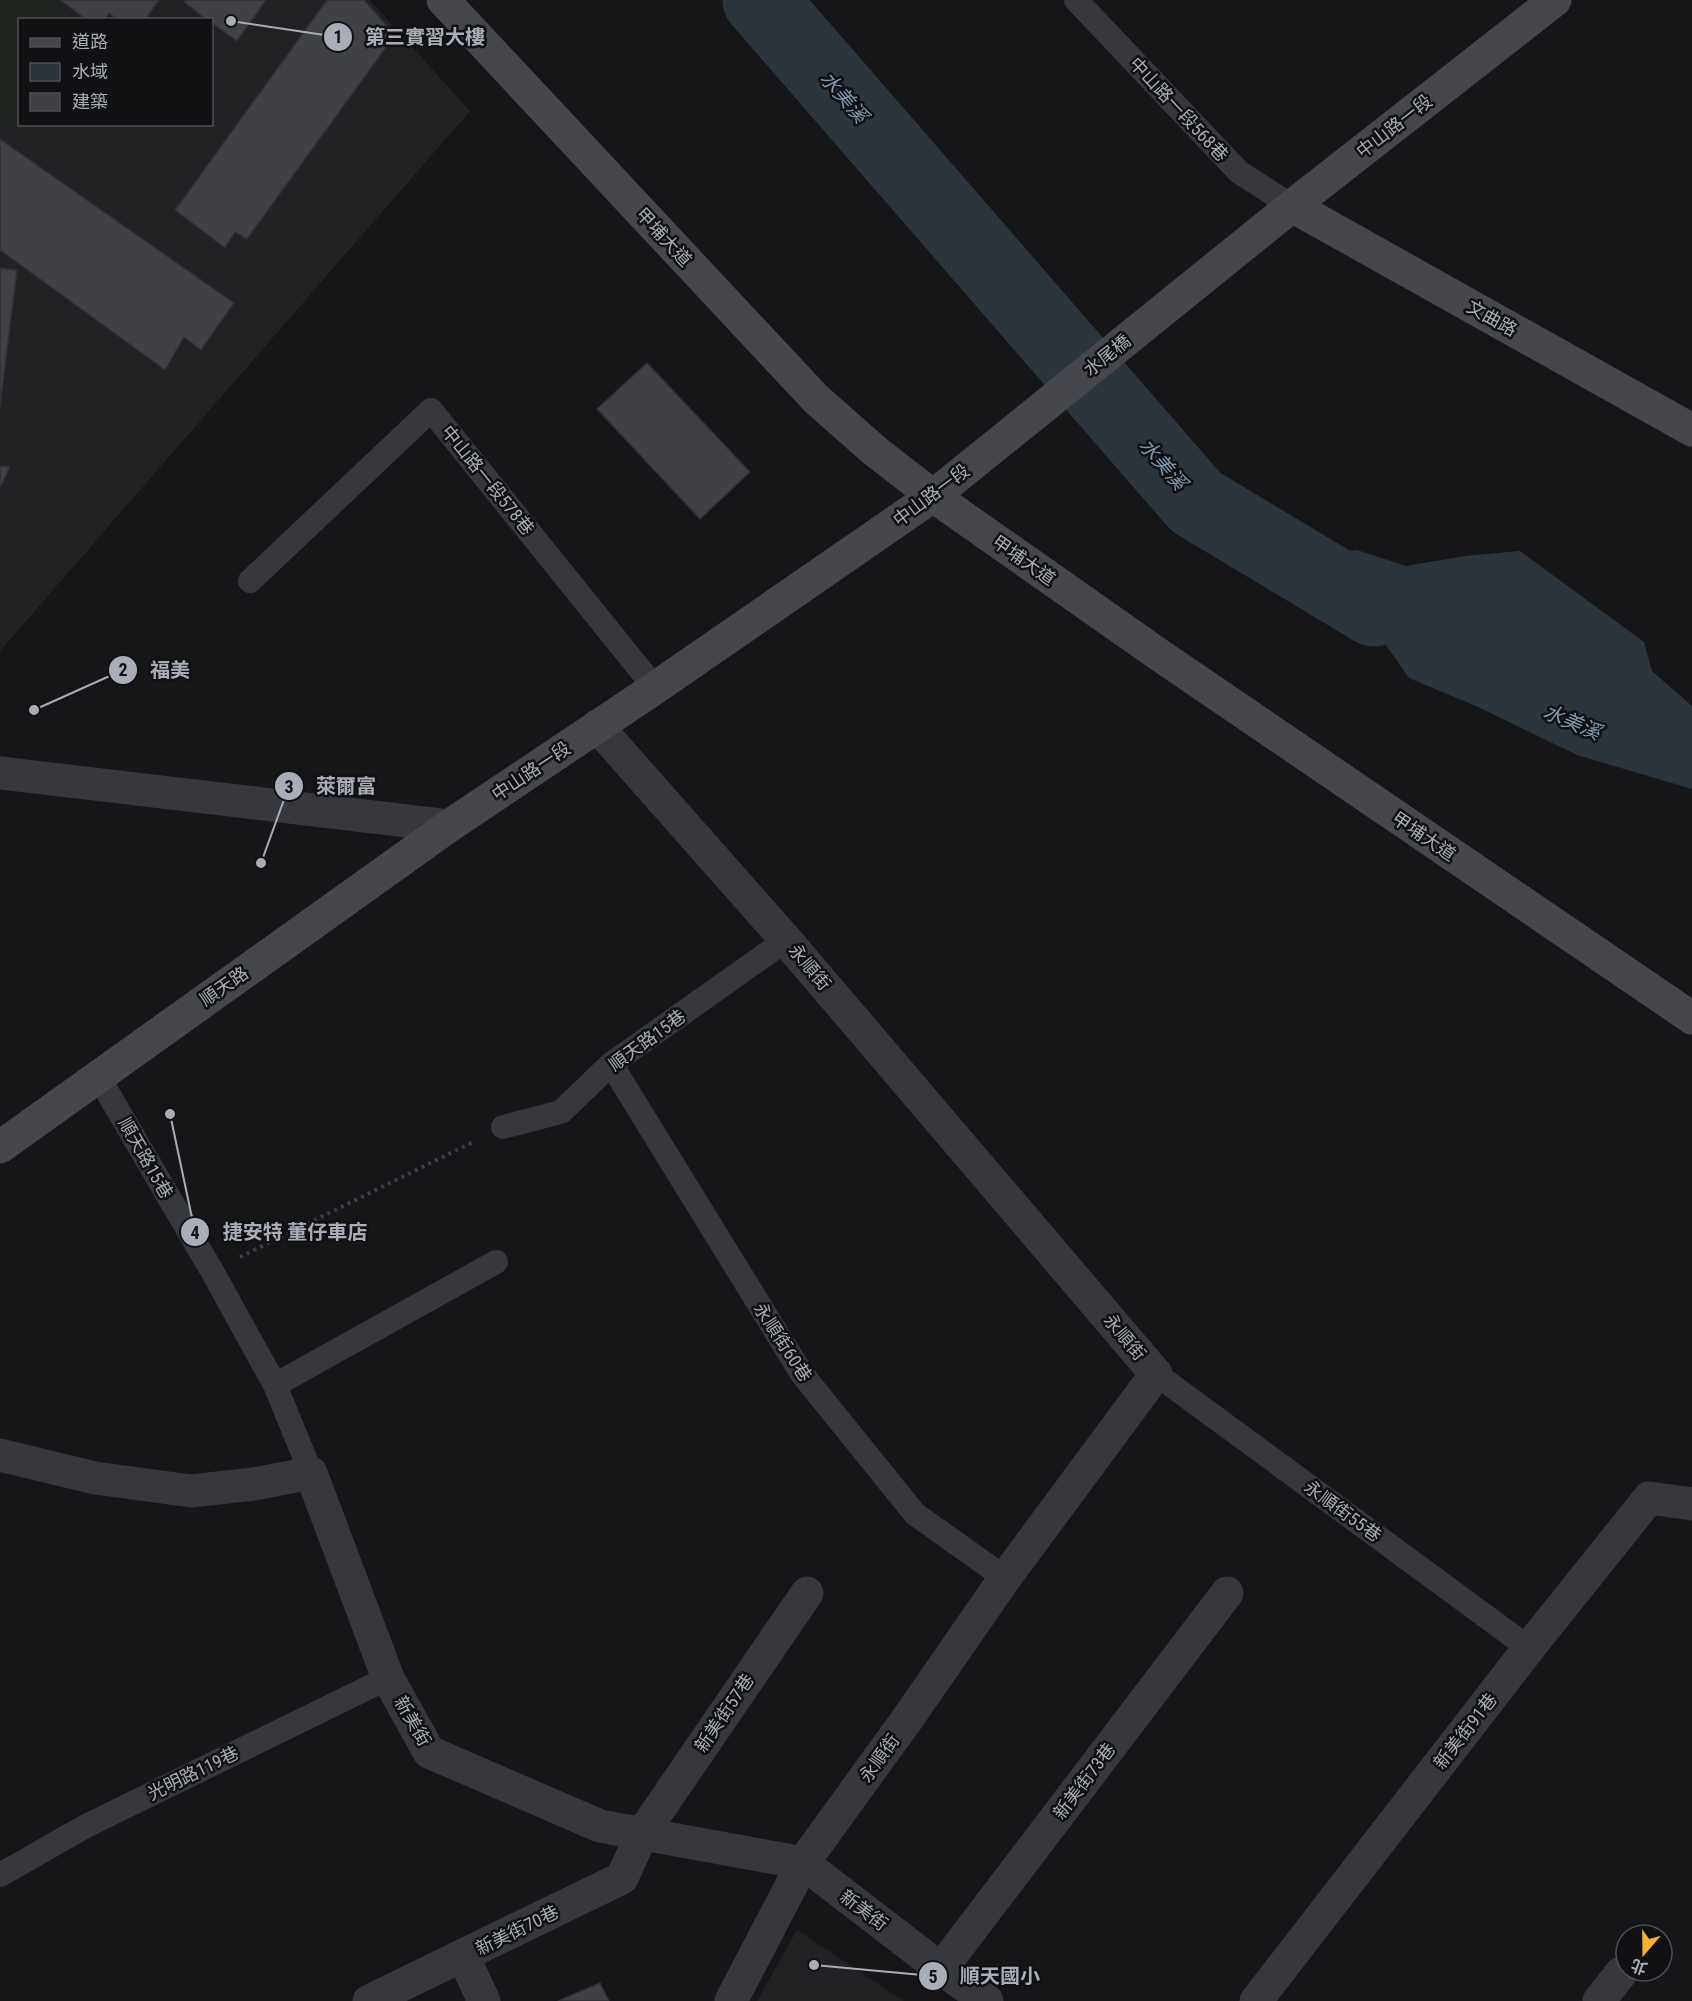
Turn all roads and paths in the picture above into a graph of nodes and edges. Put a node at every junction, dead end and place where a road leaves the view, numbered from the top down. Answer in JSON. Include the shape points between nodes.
{"nodes":[{"id":1,"x":443,"y":0,"type":"edge"},
{"id":2,"x":1076,"y":0,"type":"edge"},
{"id":3,"x":1555,"y":0,"type":"edge"},
{"id":4,"x":1292,"y":206,"type":"junction"},
{"id":5,"x":1233,"y":254,"type":"joint"},
{"id":6,"x":1692,"y":430,"type":"edge"},
{"id":7,"x":982,"y":457,"type":"joint"},
{"id":8,"x":933,"y":496,"type":"junction"},
{"id":9,"x":250,"y":580,"type":"dead end"},
{"id":10,"x":655,"y":688,"type":"junction"},
{"id":11,"x":597,"y":726,"type":"junction"},
{"id":12,"x":0,"y":773,"type":"edge"},
{"id":13,"x":449,"y":826,"type":"junction"},
{"id":14,"x":786,"y":939,"type":"junction"},
{"id":15,"x":1692,"y":1018,"type":"edge"},
{"id":16,"x":611,"y":1064,"type":"junction"},
{"id":17,"x":98,"y":1076,"type":"junction"},
{"id":18,"x":503,"y":1127,"type":"joint"},
{"id":19,"x":0,"y":1147,"type":"edge"},
{"id":20,"x":496,"y":1262,"type":"dead end"},
{"id":21,"x":212,"y":1271,"type":"junction"},
{"id":22,"x":1156,"y":1374,"type":"junction"},
{"id":23,"x":275,"y":1385,"type":"junction"},
{"id":24,"x":0,"y":1455,"type":"edge"},
{"id":25,"x":311,"y":1473,"type":"junction"},
{"id":26,"x":1692,"y":1504,"type":"edge"},
{"id":27,"x":1005,"y":1578,"type":"junction"},
{"id":28,"x":807,"y":1593,"type":"dead end"},
{"id":29,"x":1227,"y":1593,"type":"dead end"},
{"id":30,"x":1529,"y":1648,"type":"junction"},
{"id":31,"x":388,"y":1677,"type":"junction"},
{"id":32,"x":642,"y":1834,"type":"junction"},
{"id":33,"x":802,"y":1863,"type":"junction"},
{"id":34,"x":0,"y":1875,"type":"edge"},
{"id":35,"x":463,"y":1956,"type":"junction"},
{"id":36,"x":941,"y":1969,"type":"junction"},
{"id":37,"x":1614,"y":1982,"type":"edge"},
{"id":38,"x":369,"y":2001,"type":"edge"},
{"id":39,"x":484,"y":2001,"type":"edge"},
{"id":40,"x":731,"y":2001,"type":"edge"},
{"id":41,"x":987,"y":2001,"type":"edge"},
{"id":42,"x":1256,"y":2001,"type":"edge"},
{"id":43,"x":1599,"y":2001,"type":"edge"}],
"edges":[{"from":1,"to":8,"type":"street","name":"甲埔大道","via":[[816,399]]},
{"from":2,"to":4,"type":"lane","name":"中山路一段568巷","via":[[1239,172]]},
{"from":3,"to":4,"type":"street","name":"中山路一段"},
{"from":4,"to":5,"type":"street","name":"中山路一段"},
{"from":4,"to":6,"type":"street","name":"文曲路"},
{"from":5,"to":7,"type":"street","name":"水尾橋"},
{"from":7,"to":8,"type":"street","name":"中山路一段"},
{"from":8,"to":10,"type":"street","name":"中山路一段"},
{"from":8,"to":15,"type":"street","name":"甲埔大道"},
{"from":9,"to":10,"type":"lane","name":"中山路一段578巷","via":[[431,410]]},
{"from":10,"to":11,"type":"street","name":"中山路一段"},
{"from":11,"to":13,"type":"street","name":"中山路一段"},
{"from":11,"to":14,"type":"street","name":"永順街"},
{"from":12,"to":13,"type":"street"},
{"from":13,"to":17,"type":"street","name":"順天路"},
{"from":14,"to":16,"type":"lane","name":"順天路15巷"},
{"from":14,"to":22,"type":"street","name":"永順街"},
{"from":16,"to":18,"type":"lane","name":"順天路15巷","via":[[561,1113]]},
{"from":16,"to":27,"type":"lane","name":"永順街60巷","via":[[802,1374],[915,1514]]},
{"from":17,"to":19,"type":"street","name":"順天路"},
{"from":17,"to":21,"type":"lane","name":"順天路15巷"},
{"from":18,"to":21,"type":"path"},
{"from":20,"to":23,"type":"lane"},
{"from":21,"to":23,"type":"lane","name":"順天路15巷"},
{"from":22,"to":27,"type":"street","name":"永順街"},
{"from":22,"to":30,"type":"lane","name":"永順街55巷"},
{"from":23,"to":25,"type":"lane","name":"順天路15巷"},
{"from":24,"to":25,"type":"street","via":[[95,1478],[191,1491]]},
{"from":25,"to":31,"type":"street","name":"新美街"},
{"from":26,"to":30,"type":"street","name":"新美街91巷","via":[[1649,1498]]},
{"from":27,"to":33,"type":"street","name":"永順街"},
{"from":28,"to":32,"type":"street","name":"新美街57巷"},
{"from":29,"to":36,"type":"street","name":"新美街73巷"},
{"from":30,"to":42,"type":"street","name":"新美街91巷"},
{"from":31,"to":32,"type":"street","name":"新美街","via":[[429,1752],[600,1826]]},
{"from":31,"to":34,"type":"lane","name":"光明路119巷","via":[[86,1826]]},
{"from":32,"to":33,"type":"street","name":"新美街"},
{"from":32,"to":35,"type":"street","name":"新美街70巷","via":[[622,1878]]},
{"from":33,"to":36,"type":"street","name":"新美街"},
{"from":33,"to":40,"type":"street","name":"永順街"},
{"from":35,"to":38,"type":"street","name":"新美街70巷"},
{"from":35,"to":39,"type":"street"},
{"from":36,"to":41,"type":"street","name":"新美街"},
{"from":37,"to":43,"type":"street"}]}
